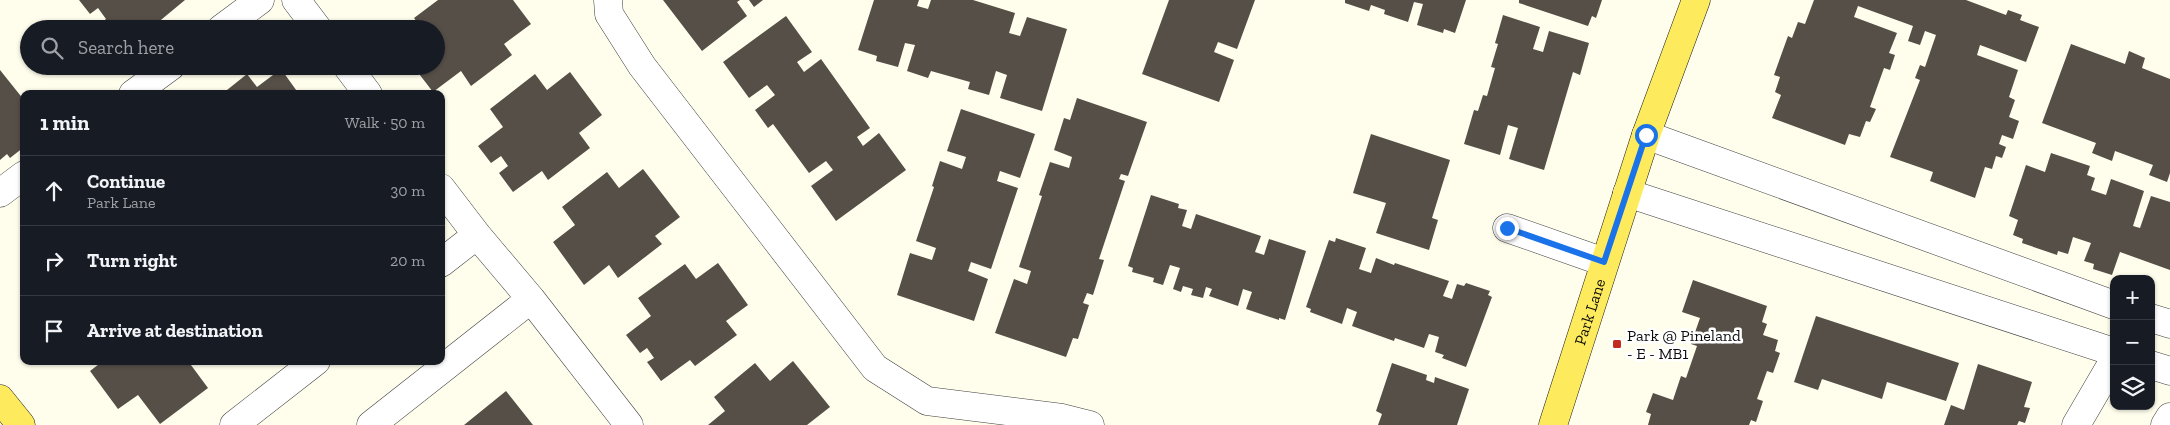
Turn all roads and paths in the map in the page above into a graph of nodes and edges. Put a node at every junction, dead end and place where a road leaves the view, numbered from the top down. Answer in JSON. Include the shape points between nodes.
{"nodes":[{"id":1,"x":260,"y":0,"type":"edge"},
{"id":2,"x":296,"y":0,"type":"edge"},
{"id":3,"x":608,"y":0,"type":"edge"},
{"id":4,"x":1696,"y":0,"type":"edge"},
{"id":5,"x":233,"y":20,"type":"edge"},
{"id":6,"x":311,"y":20,"type":"edge"},
{"id":7,"x":159,"y":75,"type":"edge"},
{"id":8,"x":354,"y":75,"type":"edge"},
{"id":9,"x":138,"y":90,"type":"edge"},
{"id":10,"x":365,"y":90,"type":"edge"},
{"id":11,"x":1646,"y":135,"type":"junction"},
{"id":12,"x":20,"y":178,"type":"edge"},
{"id":13,"x":0,"y":192,"type":"edge"},
{"id":14,"x":445,"y":193,"type":"edge"},
{"id":15,"x":1627,"y":193,"type":"junction"},
{"id":16,"x":1507,"y":228,"type":"dead end"},
{"id":17,"x":477,"y":235,"type":"junction"},
{"id":18,"x":445,"y":260,"type":"edge"},
{"id":19,"x":1604,"y":262,"type":"junction"},
{"id":20,"x":531,"y":299,"type":"junction"},
{"id":21,"x":2110,"y":304,"type":"edge"},
{"id":22,"x":2155,"y":319,"type":"edge"},
{"id":23,"x":2170,"y":324,"type":"edge"},
{"id":24,"x":2110,"y":351,"type":"edge"},
{"id":25,"x":311,"y":365,"type":"edge"},
{"id":26,"x":2111,"y":365,"type":"edge"},
{"id":27,"x":2155,"y":366,"type":"edge"},
{"id":28,"x":2170,"y":371,"type":"edge"},
{"id":29,"x":0,"y":399,"type":"edge"},
{"id":30,"x":2170,"y":417,"type":"edge"},
{"id":31,"x":1556,"y":424,"type":"edge"},
{"id":32,"x":20,"y":425,"type":"edge"},
{"id":33,"x":234,"y":425,"type":"edge"},
{"id":34,"x":371,"y":425,"type":"edge"},
{"id":35,"x":629,"y":425,"type":"edge"},
{"id":36,"x":1090,"y":425,"type":"edge"},
{"id":37,"x":2076,"y":425,"type":"edge"},
{"id":38,"x":2165,"y":425,"type":"edge"}],
"edges":[{"from":1,"to":5,"type":"lane"},
{"from":2,"to":6,"type":"lane"},
{"from":3,"to":36,"type":"lane","via":[[609,14],[642,66],[876,368],[928,401],[1062,418]]},
{"from":4,"to":11,"type":"main road","name":"Park Lane"},
{"from":7,"to":9,"type":"lane"},
{"from":8,"to":10,"type":"lane"},
{"from":11,"to":15,"type":"main road","name":"Park Lane"},
{"from":11,"to":21,"type":"lane"},
{"from":12,"to":13,"type":"lane"},
{"from":14,"to":17,"type":"lane"},
{"from":15,"to":19,"type":"main road","name":"Park Lane"},
{"from":15,"to":24,"type":"lane"},
{"from":16,"to":19,"type":"lane"},
{"from":17,"to":18,"type":"lane"},
{"from":17,"to":20,"type":"lane"},
{"from":19,"to":31,"type":"main road","name":"Park Lane"},
{"from":20,"to":34,"type":"lane"},
{"from":20,"to":35,"type":"lane"},
{"from":22,"to":23,"type":"lane"},
{"from":25,"to":33,"type":"lane"},
{"from":26,"to":37,"type":"lane"},
{"from":27,"to":28,"type":"lane"},
{"from":29,"to":32,"type":"main road"},
{"from":30,"to":38,"type":"lane"}]}
